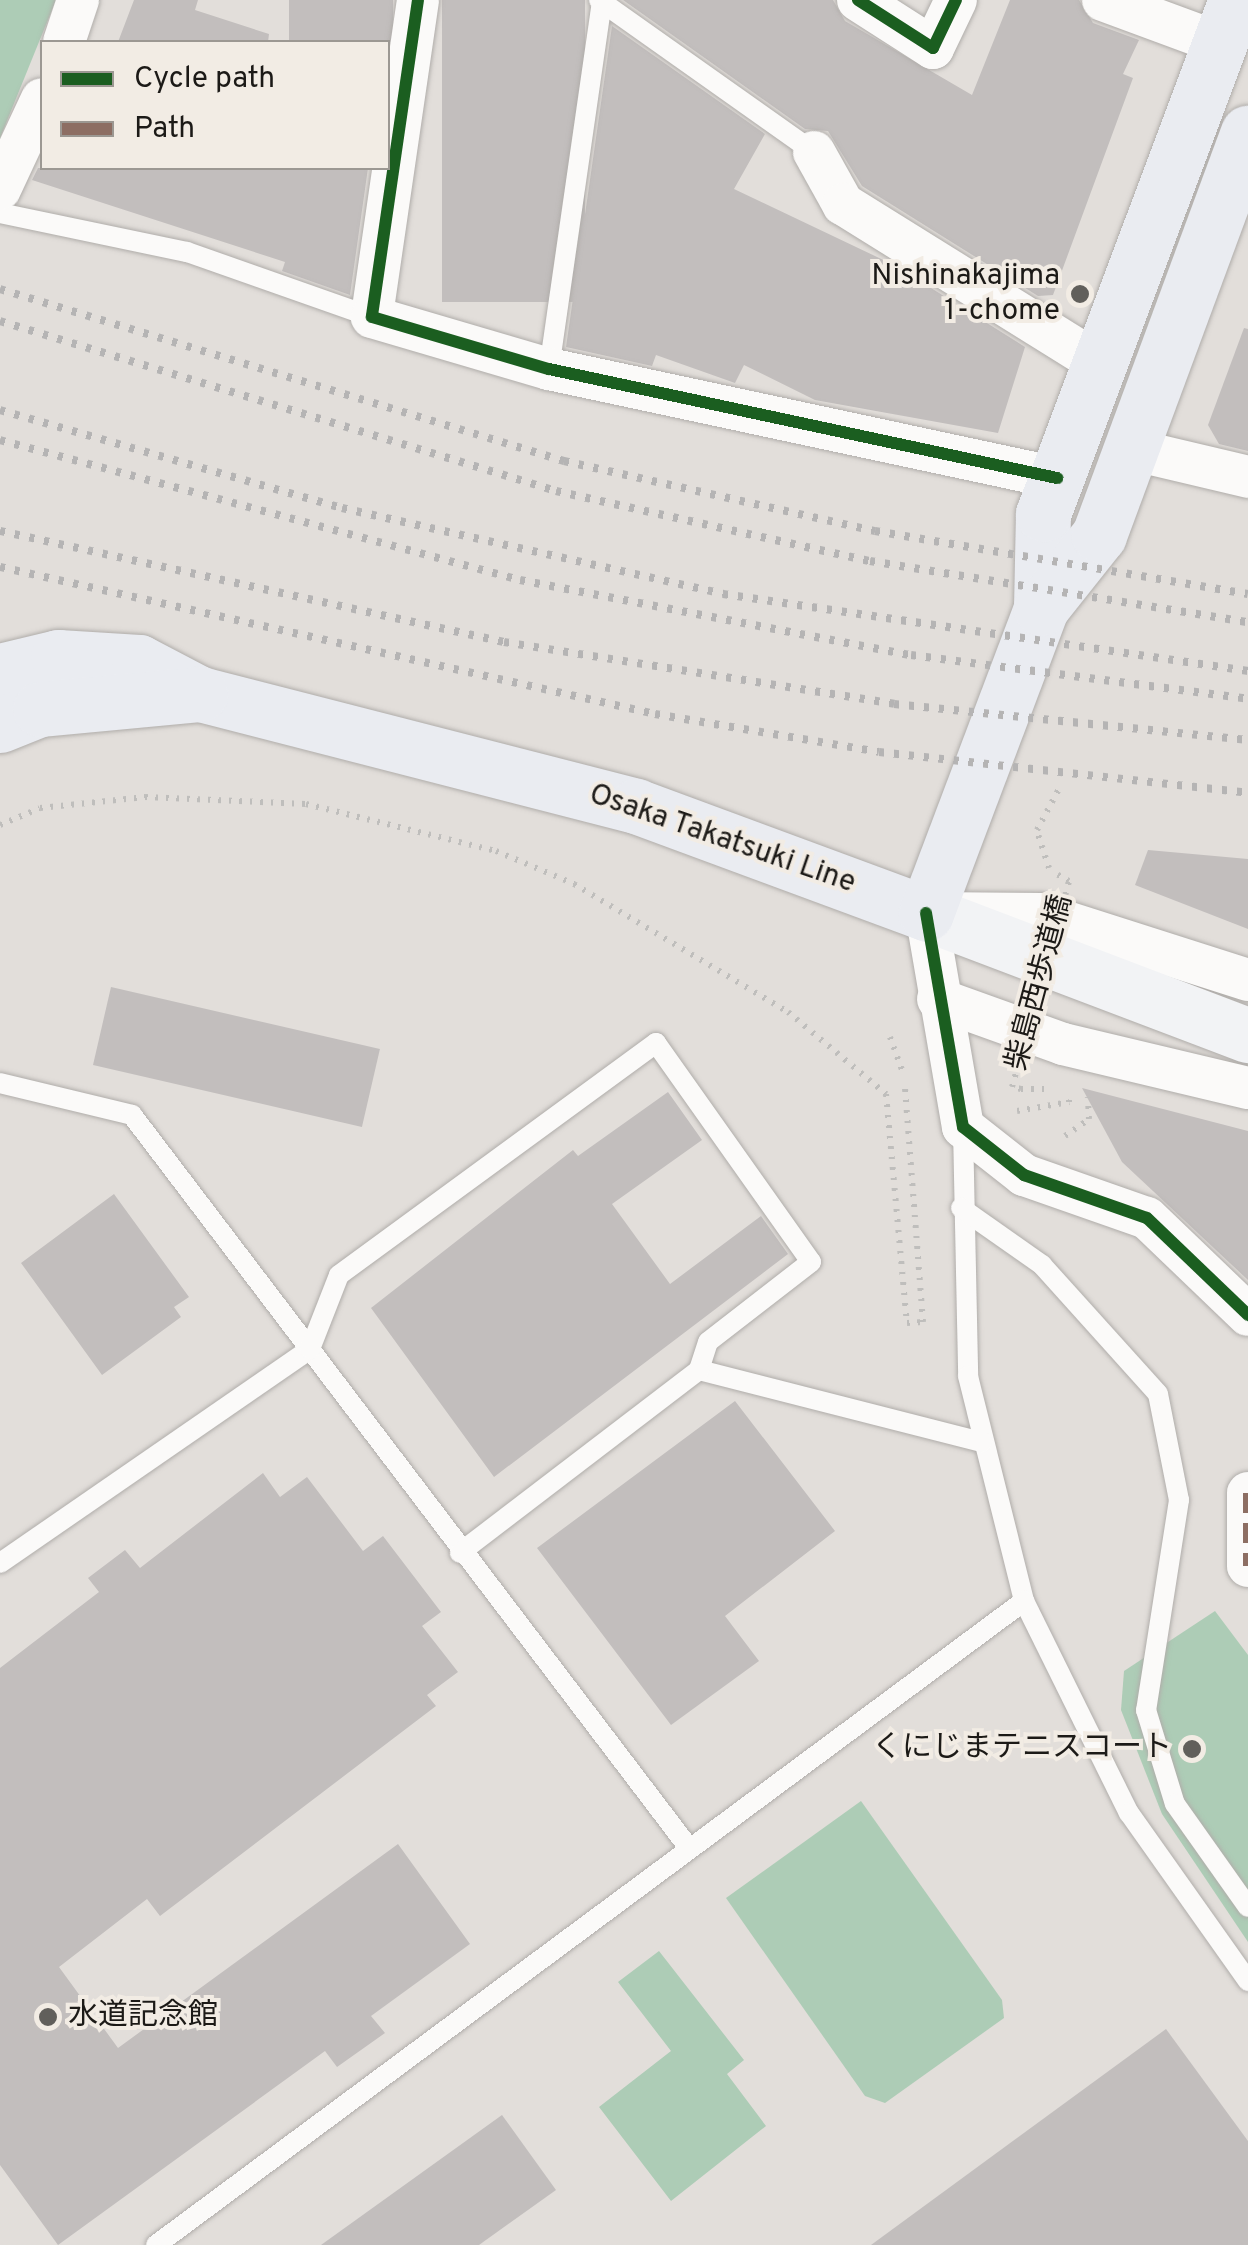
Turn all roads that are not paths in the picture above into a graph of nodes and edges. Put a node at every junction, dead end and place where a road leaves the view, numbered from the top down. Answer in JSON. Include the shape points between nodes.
{"nodes":[{"id":1,"x":78,"y":0,"type":"edge"},
{"id":2,"x":418,"y":0,"type":"edge"},
{"id":3,"x":858,"y":0,"type":"edge"},
{"id":4,"x":956,"y":0,"type":"edge"},
{"id":5,"x":1103,"y":0,"type":"edge"},
{"id":6,"x":600,"y":1,"type":"edge"},
{"id":7,"x":1228,"y":22,"type":"edge"},
{"id":8,"x":65,"y":40,"type":"edge"},
{"id":9,"x":40,"y":103,"type":"edge"},
{"id":10,"x":1248,"y":134,"type":"edge"},
{"id":11,"x":814,"y":152,"type":"joint"},
{"id":12,"x":0,"y":189,"type":"edge"},
{"id":13,"x":0,"y":213,"type":"edge"},
{"id":14,"x":372,"y":317,"type":"junction"},
{"id":15,"x":1097,"y":362,"type":"junction"},
{"id":16,"x":549,"y":369,"type":"junction"},
{"id":17,"x":1130,"y":450,"type":"junction"},
{"id":18,"x":1248,"y":477,"type":"edge"},
{"id":19,"x":1056,"y":478,"type":"junction"},
{"id":20,"x":1041,"y":608,"type":"junction"},
{"id":21,"x":0,"y":671,"type":"edge"},
{"id":22,"x":200,"y":694,"type":"junction"},
{"id":23,"x":0,"y":725,"type":"edge"},
{"id":24,"x":926,"y":913,"type":"junction"},
{"id":25,"x":1248,"y":980,"type":"edge"},
{"id":26,"x":938,"y":999,"type":"junction"},
{"id":27,"x":1248,"y":1035,"type":"edge"},
{"id":28,"x":0,"y":1083,"type":"edge"},
{"id":29,"x":1248,"y":1088,"type":"edge"},
{"id":30,"x":963,"y":1127,"type":"junction"},
{"id":31,"x":961,"y":1208,"type":"junction"},
{"id":32,"x":1248,"y":1316,"type":"edge"},
{"id":33,"x":310,"y":1349,"type":"junction"},
{"id":34,"x":698,"y":1370,"type":"junction"},
{"id":35,"x":982,"y":1442,"type":"junction"},
{"id":36,"x":1248,"y":1493,"type":"edge"},
{"id":37,"x":460,"y":1552,"type":"junction"},
{"id":38,"x":0,"y":1563,"type":"edge"},
{"id":39,"x":1248,"y":1566,"type":"edge"},
{"id":40,"x":1024,"y":1601,"type":"junction"},
{"id":41,"x":689,"y":1848,"type":"junction"},
{"id":42,"x":1248,"y":1907,"type":"edge"},
{"id":43,"x":1248,"y":1980,"type":"edge"},
{"id":44,"x":156,"y":2245,"type":"edge"}],
"edges":[{"from":1,"to":8,"type":"street"},
{"from":2,"to":14,"type":"street"},
{"from":3,"to":4,"type":"street","via":[[933,48]]},
{"from":5,"to":7,"type":"street"},
{"from":6,"to":11,"type":"lane"},
{"from":6,"to":16,"type":"lane"},
{"from":7,"to":15,"type":"main road"},
{"from":9,"to":12,"type":"street"},
{"from":10,"to":17,"type":"main road"},
{"from":11,"to":15,"type":"street","via":[[843,204]]},
{"from":13,"to":14,"type":"lane","via":[[187,252]]},
{"from":14,"to":16,"type":"street"},
{"from":15,"to":19,"type":"main road"},
{"from":16,"to":19,"type":"street"},
{"from":17,"to":18,"type":"street"},
{"from":17,"to":20,"type":"main road","via":[[1099,534]]},
{"from":19,"to":20,"type":"main road","via":[[1043,514]]},
{"from":20,"to":24,"type":"main road"},
{"from":21,"to":22,"type":"main road","name":"Osaka Takatsuki Line","via":[[90,656],[140,662]]},
{"from":22,"to":23,"type":"main road","name":"Osaka Takatsuki Line","via":[[40,710]]},
{"from":22,"to":24,"type":"main road","name":"Osaka Takatsuki Line","via":[[636,806]]},
{"from":24,"to":25,"type":"street","via":[[1041,914]]},
{"from":24,"to":26,"type":"street"},
{"from":24,"to":27,"type":"street"},
{"from":26,"to":29,"type":"street","via":[[1063,1044]]},
{"from":26,"to":30,"type":"street"},
{"from":28,"to":33,"type":"lane","via":[[132,1115]]},
{"from":30,"to":31,"type":"lane"},
{"from":30,"to":32,"type":"street","via":[[989,1156],[1024,1175],[1146,1218]]},
{"from":31,"to":35,"type":"lane","via":[[968,1376]]},
{"from":31,"to":42,"type":"lane","via":[[1042,1265],[1158,1394],[1179,1500],[1146,1710],[1175,1804]]},
{"from":33,"to":34,"type":"lane","via":[[338,1274],[656,1043],[811,1262],[708,1342]]},
{"from":33,"to":37,"type":"lane"},
{"from":33,"to":38,"type":"lane"},
{"from":34,"to":35,"type":"lane"},
{"from":34,"to":37,"type":"lane"},
{"from":35,"to":40,"type":"lane"},
{"from":36,"to":39,"type":"street"},
{"from":37,"to":41,"type":"lane"},
{"from":40,"to":41,"type":"lane"},
{"from":40,"to":43,"type":"lane","via":[[1129,1814]]},
{"from":41,"to":44,"type":"lane"}]}
